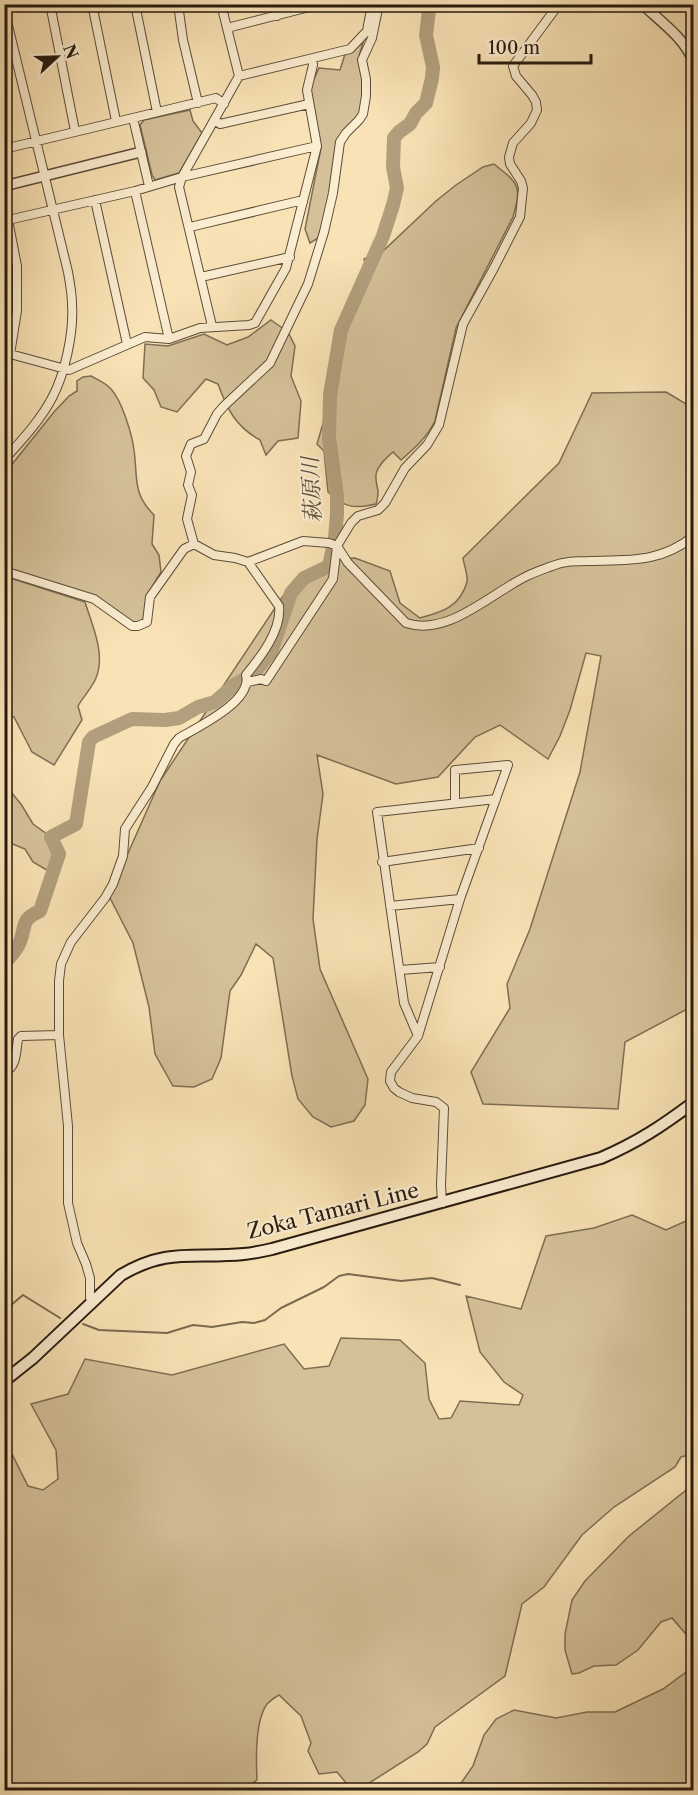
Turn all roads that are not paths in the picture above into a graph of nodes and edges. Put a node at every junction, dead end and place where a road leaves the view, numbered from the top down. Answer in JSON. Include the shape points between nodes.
{"nodes":[{"id":1,"x":50,"y":4,"type":"edge"},
{"id":2,"x":92,"y":4,"type":"edge"},
{"id":3,"x":135,"y":4,"type":"edge"},
{"id":4,"x":178,"y":4,"type":"edge"},
{"id":5,"x":221,"y":4,"type":"edge"},
{"id":6,"x":275,"y":4,"type":"edge"},
{"id":7,"x":321,"y":4,"type":"edge"},
{"id":8,"x":372,"y":4,"type":"edge"},
{"id":9,"x":379,"y":4,"type":"edge"},
{"id":10,"x":559,"y":4,"type":"edge"},
{"id":11,"x":642,"y":4,"type":"edge"},
{"id":12,"x":4,"y":9,"type":"edge"},
{"id":13,"x":277,"y":15,"type":"junction"},
{"id":14,"x":227,"y":28,"type":"junction"},
{"id":15,"x":312,"y":59,"type":"junction"},
{"id":16,"x":693,"y":63,"type":"edge"},
{"id":17,"x":239,"y":76,"type":"junction"},
{"id":18,"x":198,"y":103,"type":"junction"},
{"id":19,"x":224,"y":104,"type":"junction"},
{"id":20,"x":309,"y":104,"type":"junction"},
{"id":21,"x":157,"y":112,"type":"junction"},
{"id":22,"x":133,"y":118,"type":"junction"},
{"id":23,"x":214,"y":120,"type":"junction"},
{"id":24,"x":116,"y":121,"type":"junction"},
{"id":25,"x":75,"y":131,"type":"junction"},
{"id":26,"x":36,"y":142,"type":"junction"},
{"id":27,"x":317,"y":146,"type":"junction"},
{"id":28,"x":4,"y":149,"type":"edge"},
{"id":29,"x":141,"y":152,"type":"junction"},
{"id":30,"x":44,"y":176,"type":"junction"},
{"id":31,"x":182,"y":177,"type":"junction"},
{"id":32,"x":4,"y":186,"type":"edge"},
{"id":33,"x":149,"y":186,"type":"junction"},
{"id":34,"x":135,"y":191,"type":"junction"},
{"id":35,"x":95,"y":200,"type":"junction"},
{"id":36,"x":303,"y":202,"type":"junction"},
{"id":37,"x":53,"y":209,"type":"junction"},
{"id":38,"x":190,"y":227,"type":"junction"},
{"id":39,"x":290,"y":257,"type":"junction"},
{"id":40,"x":201,"y":277,"type":"junction"},
{"id":41,"x":212,"y":326,"type":"junction"},
{"id":42,"x":169,"y":339,"type":"junction"},
{"id":43,"x":128,"y":344,"type":"junction"},
{"id":44,"x":63,"y":369,"type":"junction"},
{"id":45,"x":4,"y":460,"type":"edge"},
{"id":46,"x":693,"y":536,"type":"edge"},
{"id":47,"x":194,"y":544,"type":"junction"},
{"id":48,"x":337,"y":546,"type":"junction"},
{"id":49,"x":248,"y":562,"type":"junction"},
{"id":50,"x":4,"y":571,"type":"edge"},
{"id":51,"x":247,"y":678,"type":"junction"},
{"id":52,"x":496,"y":799,"type":"junction"},
{"id":53,"x":455,"y":803,"type":"junction"},
{"id":54,"x":479,"y":848,"type":"junction"},
{"id":55,"x":382,"y":862,"type":"junction"},
{"id":56,"x":460,"y":899,"type":"junction"},
{"id":57,"x":390,"y":906,"type":"junction"},
{"id":58,"x":440,"y":967,"type":"junction"},
{"id":59,"x":400,"y":970,"type":"junction"},
{"id":60,"x":59,"y":1035,"type":"junction"},
{"id":61,"x":418,"y":1036,"type":"junction"},
{"id":62,"x":4,"y":1072,"type":"edge"},
{"id":63,"x":693,"y":1102,"type":"edge"},
{"id":64,"x":442,"y":1203,"type":"junction"},
{"id":65,"x":93,"y":1302,"type":"junction"},
{"id":66,"x":7,"y":1376,"type":"edge"}],
"edges":[{"from":1,"to":25,"type":"street"},
{"from":2,"to":24,"type":"street"},
{"from":3,"to":21,"type":"street"},
{"from":4,"to":18,"type":"street"},
{"from":5,"to":14,"type":"street"},
{"from":6,"to":13,"type":"street"},
{"from":7,"to":13,"type":"street"},
{"from":8,"to":15,"type":"street","via":[[367,31],[350,49]]},
{"from":9,"to":47,"type":"street","via":[[372,38],[362,60],[366,79],[363,114],[340,142],[333,193],[308,284],[270,363],[224,406],[204,439],[191,444],[186,456],[192,495],[187,519]]},
{"from":10,"to":48,"type":"street","via":[[513,66],[516,76],[532,94],[537,110],[513,143],[509,158],[523,188],[520,217],[463,324],[439,425],[405,468],[385,503],[378,510],[358,516]]},
{"from":11,"to":16,"type":"street","via":[[683,43]]},
{"from":12,"to":26,"type":"street"},
{"from":13,"to":14,"type":"street"},
{"from":14,"to":17,"type":"street"},
{"from":15,"to":17,"type":"street"},
{"from":15,"to":20,"type":"street"},
{"from":17,"to":19,"type":"street"},
{"from":18,"to":19,"type":"street","via":[[216,98]]},
{"from":18,"to":21,"type":"street"},
{"from":19,"to":23,"type":"street"},
{"from":20,"to":23,"type":"street","via":[[220,124]]},
{"from":20,"to":27,"type":"street"},
{"from":21,"to":22,"type":"street"},
{"from":22,"to":24,"type":"street"},
{"from":22,"to":29,"type":"street"},
{"from":23,"to":31,"type":"street"},
{"from":24,"to":25,"type":"street"},
{"from":25,"to":26,"type":"street"},
{"from":26,"to":28,"type":"street"},
{"from":26,"to":30,"type":"street"},
{"from":27,"to":31,"type":"street"},
{"from":27,"to":36,"type":"street"},
{"from":29,"to":30,"type":"street"},
{"from":29,"to":33,"type":"street"},
{"from":30,"to":32,"type":"street"},
{"from":30,"to":37,"type":"street"},
{"from":31,"to":33,"type":"street"},
{"from":31,"to":38,"type":"street","via":[[179,186]]},
{"from":33,"to":34,"type":"street"},
{"from":34,"to":35,"type":"street"},
{"from":34,"to":42,"type":"street"},
{"from":35,"to":37,"type":"street"},
{"from":35,"to":43,"type":"street"},
{"from":36,"to":38,"type":"street"},
{"from":36,"to":39,"type":"street"},
{"from":37,"to":44,"type":"street","via":[[72,306]]},
{"from":37,"to":44,"type":"street","via":[[8,220],[17,266],[17,311],[10,354]]},
{"from":38,"to":40,"type":"street"},
{"from":39,"to":40,"type":"street"},
{"from":39,"to":41,"type":"street","via":[[255,322]]},
{"from":40,"to":41,"type":"street"},
{"from":41,"to":42,"type":"street"},
{"from":42,"to":43,"type":"street","via":[[146,337]]},
{"from":43,"to":44,"type":"street","via":[[69,370]]},
{"from":44,"to":45,"type":"street","via":[[52,398]]},
{"from":46,"to":48,"type":"street","via":[[678,548],[656,557],[556,564],[526,576],[467,611],[429,626],[406,623],[348,563]]},
{"from":47,"to":49,"type":"street","via":[[214,555]]},
{"from":47,"to":50,"type":"street","via":[[184,549],[156,586],[150,597],[147,622],[138,626],[125,622],[94,599]]},
{"from":48,"to":49,"type":"street","via":[[303,542]]},
{"from":48,"to":51,"type":"street","via":[[333,579],[266,681]]},
{"from":49,"to":51,"type":"street","via":[[276,600],[280,612],[264,652]]},
{"from":51,"to":60,"type":"street","via":[[242,696],[174,744],[125,829],[123,856],[112,884],[71,942],[61,964]]},
{"from":52,"to":53,"type":"street"},
{"from":52,"to":53,"type":"street","via":[[508,765],[455,770]]},
{"from":52,"to":54,"type":"street"},
{"from":53,"to":55,"type":"street","via":[[376,812]]},
{"from":54,"to":55,"type":"street"},
{"from":54,"to":56,"type":"street"},
{"from":55,"to":57,"type":"street"},
{"from":56,"to":57,"type":"street"},
{"from":56,"to":58,"type":"street"},
{"from":57,"to":59,"type":"street"},
{"from":58,"to":59,"type":"street"},
{"from":58,"to":61,"type":"street"},
{"from":59,"to":61,"type":"street","via":[[404,1003]]},
{"from":60,"to":62,"type":"street","via":[[21,1036],[13,1066]]},
{"from":60,"to":65,"type":"street","via":[[68,1126],[68,1203]]},
{"from":61,"to":64,"type":"street","via":[[391,1072],[390,1081],[399,1092],[444,1108]]},
{"from":63,"to":64,"type":"main road","name":"Zoka Tamari Line","via":[[651,1134],[601,1158]]},
{"from":64,"to":65,"type":"main road","name":"Zoka Tamari Line","via":[[272,1249],[157,1258],[121,1275]]},
{"from":65,"to":66,"type":"main road","name":"Zoka Tamari Line","via":[[33,1358]]}]}
